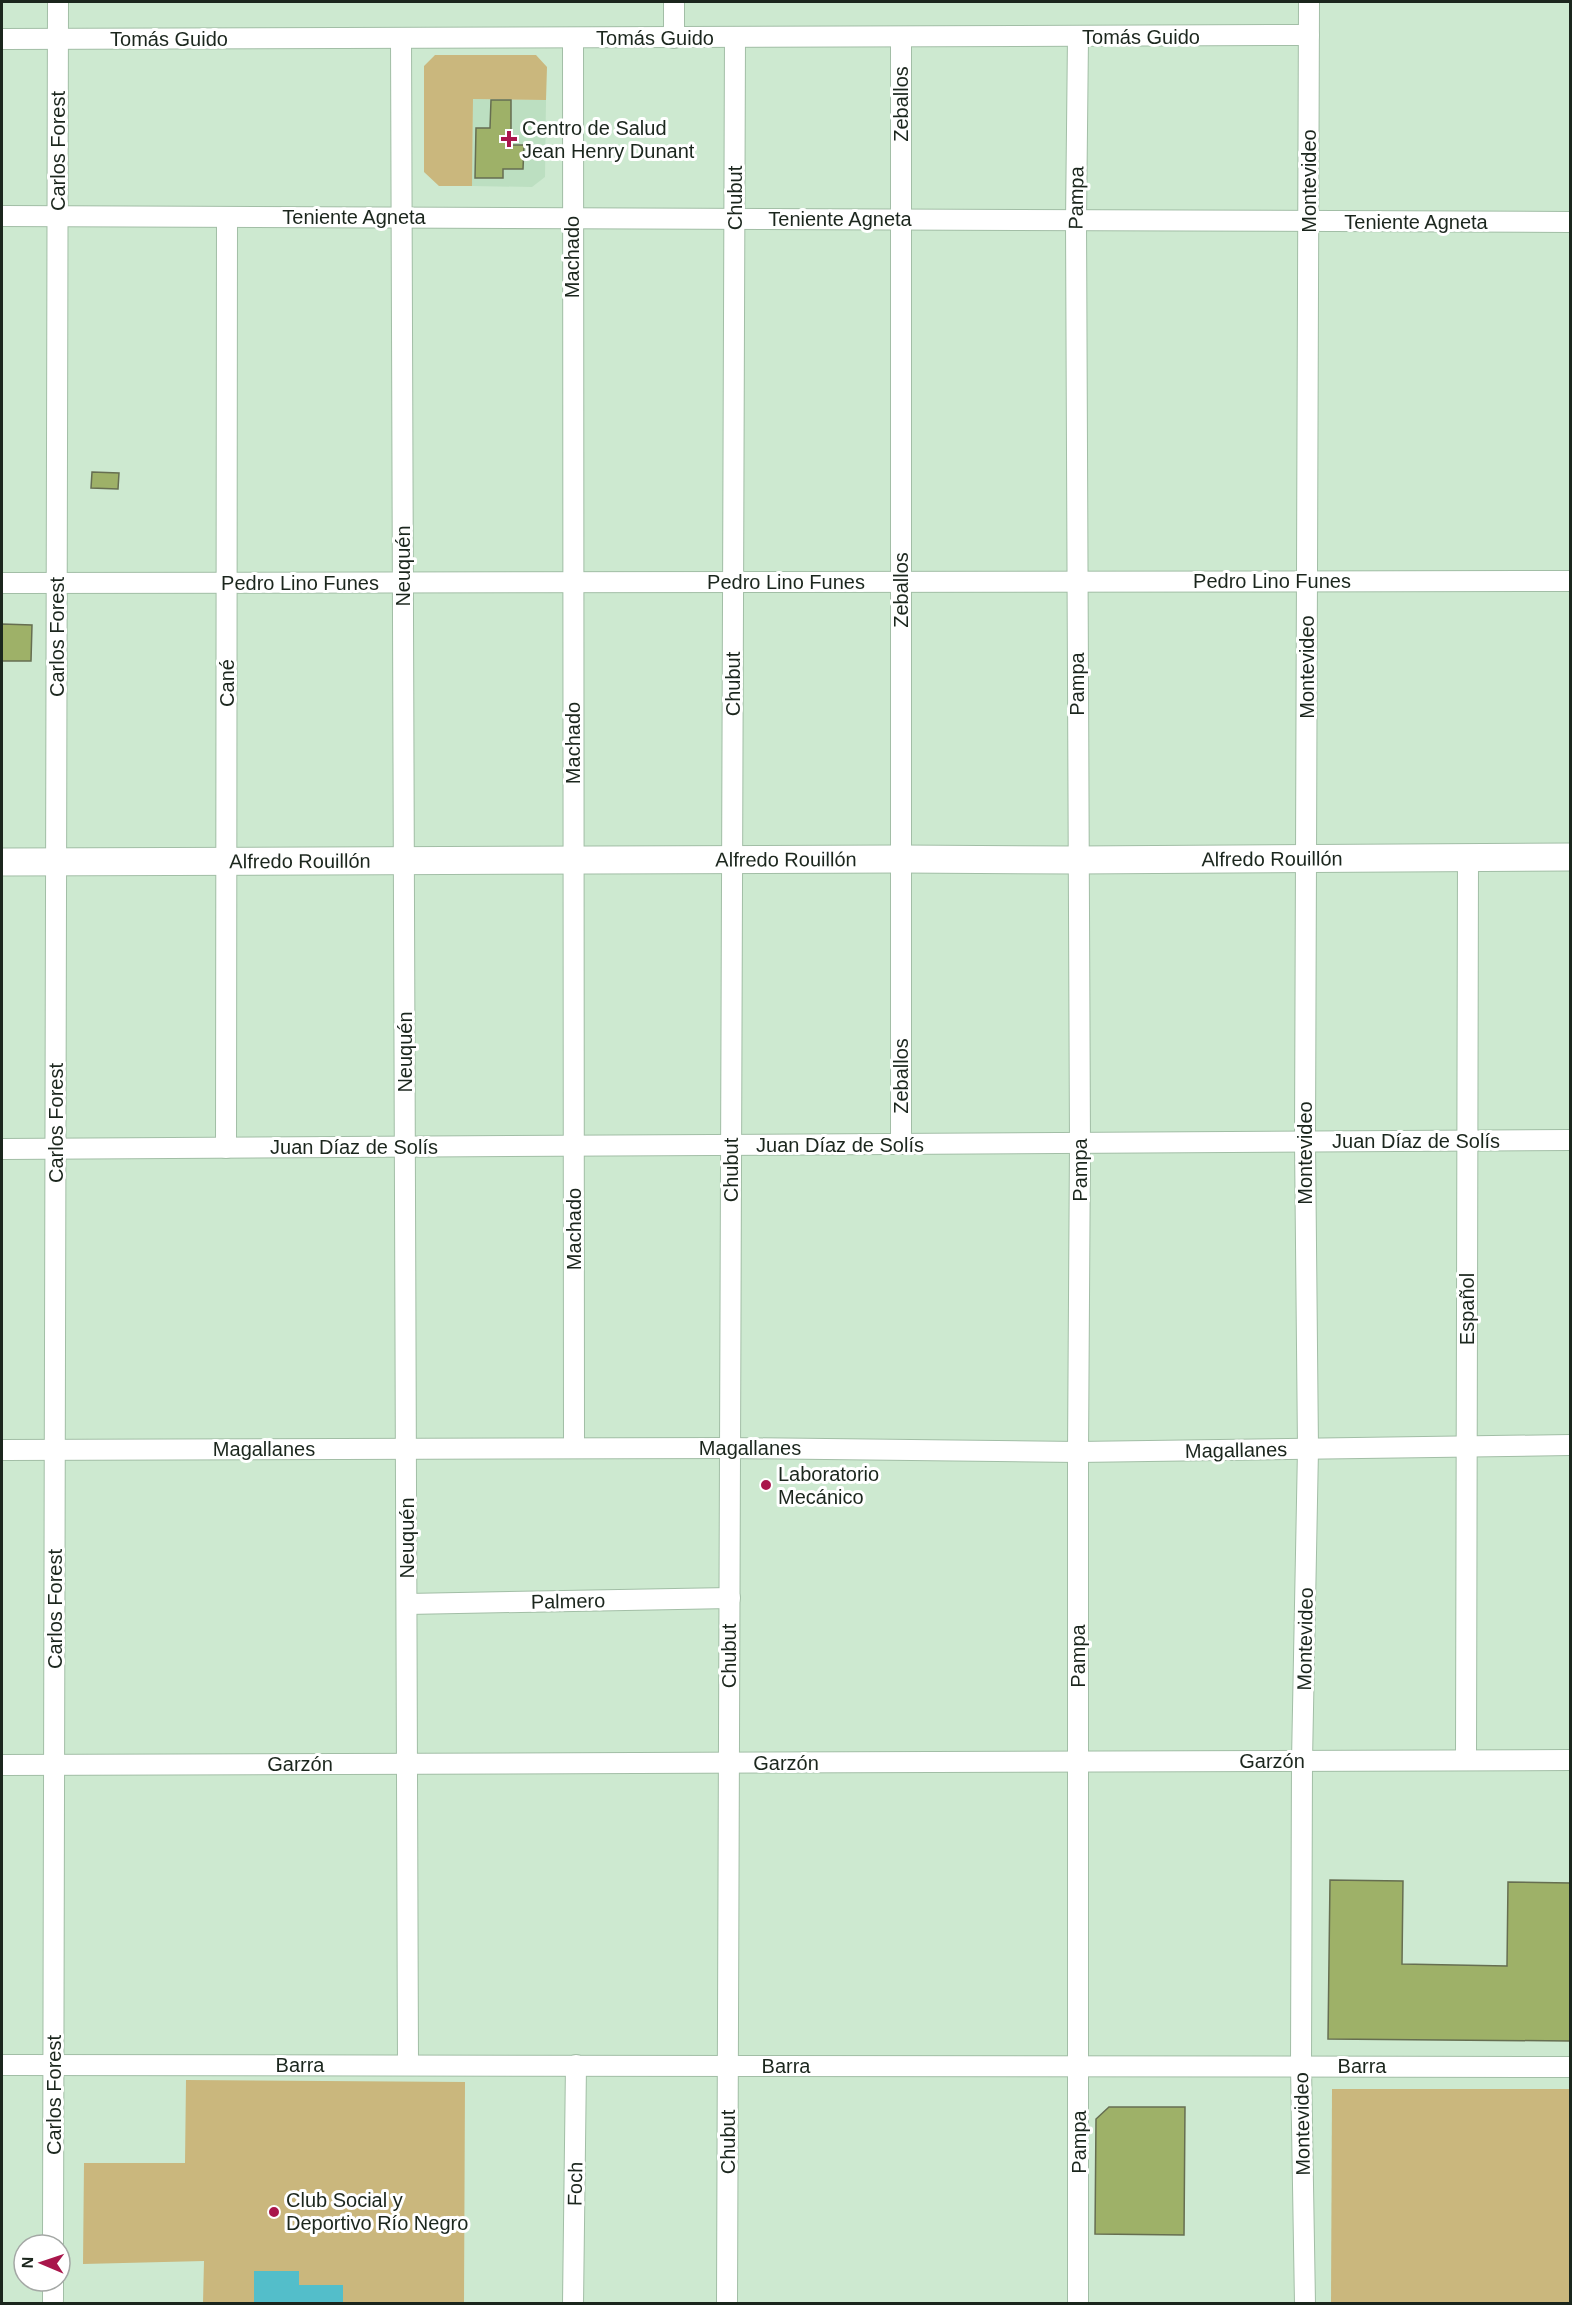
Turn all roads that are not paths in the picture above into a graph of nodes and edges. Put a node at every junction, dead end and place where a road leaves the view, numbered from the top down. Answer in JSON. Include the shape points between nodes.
{"nodes":[{"id":1,"x":58,"y":2,"type":"edge"},
{"id":2,"x":674,"y":2,"type":"edge"},
{"id":3,"x":1309,"y":2,"type":"edge"},
{"id":4,"x":1309,"y":36,"type":"junction"},
{"id":5,"x":735,"y":37,"type":"junction"},
{"id":6,"x":901,"y":37,"type":"junction"},
{"id":7,"x":1078,"y":37,"type":"junction"},
{"id":8,"x":401,"y":38,"type":"junction"},
{"id":9,"x":573,"y":38,"type":"junction"},
{"id":10,"x":674,"y":38,"type":"junction"},
{"id":11,"x":2,"y":39,"type":"edge"},
{"id":12,"x":58,"y":39,"type":"junction"},
{"id":13,"x":2,"y":216,"type":"edge"},
{"id":14,"x":58,"y":216,"type":"junction"},
{"id":15,"x":227,"y":217,"type":"junction"},
{"id":16,"x":400,"y":218,"type":"junction"},
{"id":17,"x":572,"y":218,"type":"junction"},
{"id":18,"x":734,"y":219,"type":"junction"},
{"id":19,"x":901,"y":220,"type":"junction"},
{"id":20,"x":1076,"y":221,"type":"junction"},
{"id":21,"x":1308,"y":221,"type":"junction"},
{"id":22,"x":1570,"y":222,"type":"edge"},
{"id":23,"x":1307,"y":581,"type":"junction"},
{"id":24,"x":1570,"y":581,"type":"edge"},
{"id":25,"x":573,"y":582,"type":"junction"},
{"id":26,"x":733,"y":582,"type":"junction"},
{"id":27,"x":901,"y":582,"type":"junction"},
{"id":28,"x":1077,"y":582,"type":"junction"},
{"id":29,"x":2,"y":583,"type":"edge"},
{"id":30,"x":57,"y":583,"type":"junction"},
{"id":31,"x":227,"y":583,"type":"junction"},
{"id":32,"x":403,"y":583,"type":"junction"},
{"id":33,"x":1468,"y":857,"type":"junction"},
{"id":34,"x":1570,"y":857,"type":"edge"},
{"id":35,"x":1306,"y":858,"type":"junction"},
{"id":36,"x":732,"y":859,"type":"junction"},
{"id":37,"x":901,"y":859,"type":"junction"},
{"id":38,"x":573,"y":860,"type":"junction"},
{"id":39,"x":1077,"y":860,"type":"junction"},
{"id":40,"x":56,"y":861,"type":"junction"},
{"id":41,"x":226,"y":861,"type":"junction"},
{"id":42,"x":404,"y":861,"type":"junction"},
{"id":43,"x":2,"y":862,"type":"edge"},
{"id":44,"x":1570,"y":1140,"type":"edge"},
{"id":45,"x":1468,"y":1141,"type":"junction"},
{"id":46,"x":1305,"y":1142,"type":"junction"},
{"id":47,"x":901,"y":1144,"type":"junction"},
{"id":48,"x":1080,"y":1144,"type":"junction"},
{"id":49,"x":731,"y":1145,"type":"junction"},
{"id":50,"x":574,"y":1146,"type":"junction"},
{"id":51,"x":405,"y":1147,"type":"junction"},
{"id":52,"x":226,"y":1148,"type":"junction"},
{"id":53,"x":2,"y":1149,"type":"edge"},
{"id":54,"x":56,"y":1149,"type":"junction"},
{"id":55,"x":1467,"y":1445,"type":"junction"},
{"id":56,"x":1570,"y":1445,"type":"edge"},
{"id":57,"x":574,"y":1448,"type":"junction"},
{"id":58,"x":730,"y":1448,"type":"junction"},
{"id":59,"x":406,"y":1449,"type":"junction"},
{"id":60,"x":1308,"y":1449,"type":"junction"},
{"id":61,"x":2,"y":1450,"type":"edge"},
{"id":62,"x":55,"y":1450,"type":"junction"},
{"id":63,"x":1078,"y":1452,"type":"junction"},
{"id":64,"x":730,"y":1598,"type":"junction"},
{"id":65,"x":407,"y":1604,"type":"junction"},
{"id":66,"x":1466,"y":1760,"type":"junction"},
{"id":67,"x":1570,"y":1760,"type":"edge"},
{"id":68,"x":1302,"y":1761,"type":"junction"},
{"id":69,"x":1078,"y":1762,"type":"junction"},
{"id":70,"x":729,"y":1763,"type":"junction"},
{"id":71,"x":407,"y":1764,"type":"junction"},
{"id":72,"x":2,"y":1765,"type":"edge"},
{"id":73,"x":55,"y":1765,"type":"junction"},
{"id":74,"x":2,"y":2065,"type":"edge"},
{"id":75,"x":54,"y":2065,"type":"junction"},
{"id":76,"x":408,"y":2065,"type":"junction"},
{"id":77,"x":576,"y":2065,"type":"junction"},
{"id":78,"x":728,"y":2066,"type":"junction"},
{"id":79,"x":1301,"y":2066,"type":"junction"},
{"id":80,"x":1079,"y":2067,"type":"junction"},
{"id":81,"x":1570,"y":2067,"type":"edge"},
{"id":82,"x":53,"y":2233,"type":"edge"},
{"id":83,"x":573,"y":2304,"type":"edge"},
{"id":84,"x":727,"y":2304,"type":"edge"},
{"id":85,"x":1078,"y":2304,"type":"edge"},
{"id":86,"x":1305,"y":2304,"type":"edge"}],
"edges":[{"from":1,"to":12,"type":"street","name":"Carlos Forest"},
{"from":2,"to":10,"type":"street"},
{"from":3,"to":4,"type":"street","name":"Montevideo"},
{"from":4,"to":7,"type":"street","name":"Tomás Guido"},
{"from":4,"to":21,"type":"street","name":"Montevideo"},
{"from":5,"to":6,"type":"street","name":"Tomás Guido"},
{"from":5,"to":10,"type":"street","name":"Tomás Guido"},
{"from":5,"to":18,"type":"street","name":"Chubut"},
{"from":6,"to":7,"type":"street","name":"Tomás Guido"},
{"from":6,"to":19,"type":"street","name":"Zeballos"},
{"from":7,"to":20,"type":"street","name":"Pampa"},
{"from":8,"to":9,"type":"street","name":"Tomás Guido"},
{"from":8,"to":12,"type":"street","name":"Tomás Guido"},
{"from":8,"to":16,"type":"street","name":"Neuquén"},
{"from":9,"to":10,"type":"street","name":"Tomás Guido"},
{"from":9,"to":17,"type":"street","name":"Machado"},
{"from":11,"to":12,"type":"street","name":"Tomás Guido"},
{"from":12,"to":14,"type":"street","name":"Carlos Forest"},
{"from":13,"to":14,"type":"street","name":"Teniente Agneta"},
{"from":14,"to":15,"type":"street","name":"Teniente Agneta"},
{"from":14,"to":30,"type":"street","name":"Carlos Forest"},
{"from":15,"to":16,"type":"street","name":"Teniente Agneta"},
{"from":15,"to":31,"type":"street","name":"Cané"},
{"from":16,"to":17,"type":"street","name":"Teniente Agneta"},
{"from":16,"to":32,"type":"street","name":"Neuquén"},
{"from":17,"to":18,"type":"street","name":"Teniente Agneta"},
{"from":17,"to":25,"type":"street","name":"Machado"},
{"from":18,"to":19,"type":"street","name":"Teniente Agneta"},
{"from":18,"to":26,"type":"street","name":"Chubut"},
{"from":19,"to":20,"type":"street","name":"Teniente Agneta"},
{"from":19,"to":27,"type":"street","name":"Zeballos"},
{"from":20,"to":21,"type":"street","name":"Teniente Agneta"},
{"from":20,"to":28,"type":"street","name":"Pampa"},
{"from":21,"to":22,"type":"street","name":"Teniente Agneta"},
{"from":21,"to":23,"type":"street","name":"Montevideo"},
{"from":23,"to":24,"type":"street","name":"Pedro Lino Funes"},
{"from":23,"to":28,"type":"street","name":"Pedro Lino Funes"},
{"from":23,"to":35,"type":"street","name":"Montevideo"},
{"from":25,"to":26,"type":"street","name":"Pedro Lino Funes"},
{"from":25,"to":32,"type":"street","name":"Pedro Lino Funes"},
{"from":25,"to":38,"type":"street","name":"Machado"},
{"from":26,"to":27,"type":"street","name":"Pedro Lino Funes"},
{"from":26,"to":36,"type":"street","name":"Chubut"},
{"from":27,"to":28,"type":"street","name":"Pedro Lino Funes"},
{"from":27,"to":37,"type":"street","name":"Zeballos"},
{"from":28,"to":39,"type":"street","name":"Pampa"},
{"from":29,"to":30,"type":"street","name":"Pedro Lino Funes"},
{"from":30,"to":31,"type":"street","name":"Pedro Lino Funes"},
{"from":30,"to":40,"type":"street","name":"Carlos Forest"},
{"from":31,"to":32,"type":"street","name":"Pedro Lino Funes"},
{"from":31,"to":41,"type":"street","name":"Cané"},
{"from":32,"to":42,"type":"street","name":"Neuquén"},
{"from":33,"to":34,"type":"street","name":"Alfredo Rouillón"},
{"from":33,"to":35,"type":"street","name":"Alfredo Rouillón"},
{"from":33,"to":45,"type":"street","name":"Español"},
{"from":35,"to":39,"type":"street","name":"Alfredo Rouillón"},
{"from":35,"to":46,"type":"street","name":"Montevideo"},
{"from":36,"to":37,"type":"street","name":"Alfredo Rouillón"},
{"from":36,"to":38,"type":"street","name":"Alfredo Rouillón"},
{"from":36,"to":49,"type":"street","name":"Chubut"},
{"from":37,"to":39,"type":"street","name":"Alfredo Rouillón"},
{"from":37,"to":47,"type":"street","name":"Zeballos"},
{"from":38,"to":42,"type":"street","name":"Alfredo Rouillón"},
{"from":38,"to":50,"type":"street","name":"Machado"},
{"from":39,"to":48,"type":"street","name":"Pampa"},
{"from":40,"to":41,"type":"street","name":"Alfredo Rouillón"},
{"from":40,"to":43,"type":"street","name":"Alfredo Rouillón"},
{"from":40,"to":54,"type":"street","name":"Carlos Forest"},
{"from":41,"to":42,"type":"street","name":"Alfredo Rouillón"},
{"from":41,"to":52,"type":"street","name":"Cané"},
{"from":42,"to":51,"type":"street","name":"Neuquén"},
{"from":44,"to":45,"type":"street","name":"Juan Díaz de Solís"},
{"from":45,"to":46,"type":"street","name":"Juan Díaz de Solís"},
{"from":45,"to":55,"type":"street","name":"Español"},
{"from":46,"to":48,"type":"street","name":"Juan Díaz de Solís"},
{"from":46,"to":60,"type":"street","name":"Montevideo"},
{"from":47,"to":48,"type":"street","name":"Juan Díaz de Solís"},
{"from":47,"to":49,"type":"street","name":"Juan Díaz de Solís"},
{"from":48,"to":63,"type":"street","name":"Pampa"},
{"from":49,"to":50,"type":"street","name":"Juan Díaz de Solís"},
{"from":49,"to":58,"type":"street","name":"Chubut"},
{"from":50,"to":51,"type":"street","name":"Juan Díaz de Solís"},
{"from":50,"to":57,"type":"street","name":"Machado"},
{"from":51,"to":52,"type":"street","name":"Juan Díaz de Solís"},
{"from":51,"to":59,"type":"street","name":"Neuquén"},
{"from":52,"to":54,"type":"street","name":"Juan Díaz de Solís"},
{"from":53,"to":54,"type":"street","name":"Juan Díaz de Solís"},
{"from":54,"to":62,"type":"street","name":"Carlos Forest"},
{"from":55,"to":56,"type":"street","name":"Magallanes"},
{"from":55,"to":60,"type":"street","name":"Magallanes"},
{"from":55,"to":66,"type":"street","name":"Español"},
{"from":57,"to":58,"type":"street","name":"Magallanes"},
{"from":57,"to":59,"type":"street","name":"Magallanes"},
{"from":58,"to":63,"type":"street","name":"Magallanes"},
{"from":58,"to":64,"type":"street","name":"Chubut"},
{"from":59,"to":62,"type":"street","name":"Magallanes"},
{"from":59,"to":65,"type":"street","name":"Neuquén"},
{"from":60,"to":63,"type":"street","name":"Magallanes"},
{"from":60,"to":68,"type":"street","name":"Montevideo"},
{"from":61,"to":62,"type":"street","name":"Magallanes"},
{"from":62,"to":73,"type":"street","name":"Carlos Forest"},
{"from":63,"to":69,"type":"street","name":"Pampa"},
{"from":64,"to":65,"type":"street","name":"Palmero"},
{"from":64,"to":70,"type":"street","name":"Chubut"},
{"from":65,"to":71,"type":"street","name":"Neuquén"},
{"from":66,"to":67,"type":"street","name":"Garzón"},
{"from":66,"to":68,"type":"street","name":"Garzón"},
{"from":68,"to":69,"type":"street","name":"Garzón"},
{"from":68,"to":79,"type":"street","name":"Montevideo"},
{"from":69,"to":70,"type":"street","name":"Garzón"},
{"from":69,"to":80,"type":"street","name":"Pampa"},
{"from":70,"to":71,"type":"street","name":"Garzón"},
{"from":70,"to":78,"type":"street","name":"Chubut"},
{"from":71,"to":73,"type":"street","name":"Garzón"},
{"from":71,"to":76,"type":"street","name":"Neuquén"},
{"from":72,"to":73,"type":"street","name":"Garzón"},
{"from":73,"to":75,"type":"street","name":"Carlos Forest"},
{"from":74,"to":75,"type":"street","name":"Barra"},
{"from":75,"to":76,"type":"street","name":"Barra"},
{"from":75,"to":82,"type":"street","name":"Carlos Forest"},
{"from":76,"to":77,"type":"street","name":"Barra"},
{"from":77,"to":78,"type":"street","name":"Barra"},
{"from":77,"to":83,"type":"street","name":"Foch"},
{"from":78,"to":80,"type":"street","name":"Barra"},
{"from":78,"to":84,"type":"street","name":"Chubut"},
{"from":79,"to":80,"type":"street","name":"Barra"},
{"from":79,"to":81,"type":"street","name":"Barra"},
{"from":79,"to":86,"type":"street","name":"Montevideo"},
{"from":80,"to":85,"type":"street","name":"Pampa"}]}
